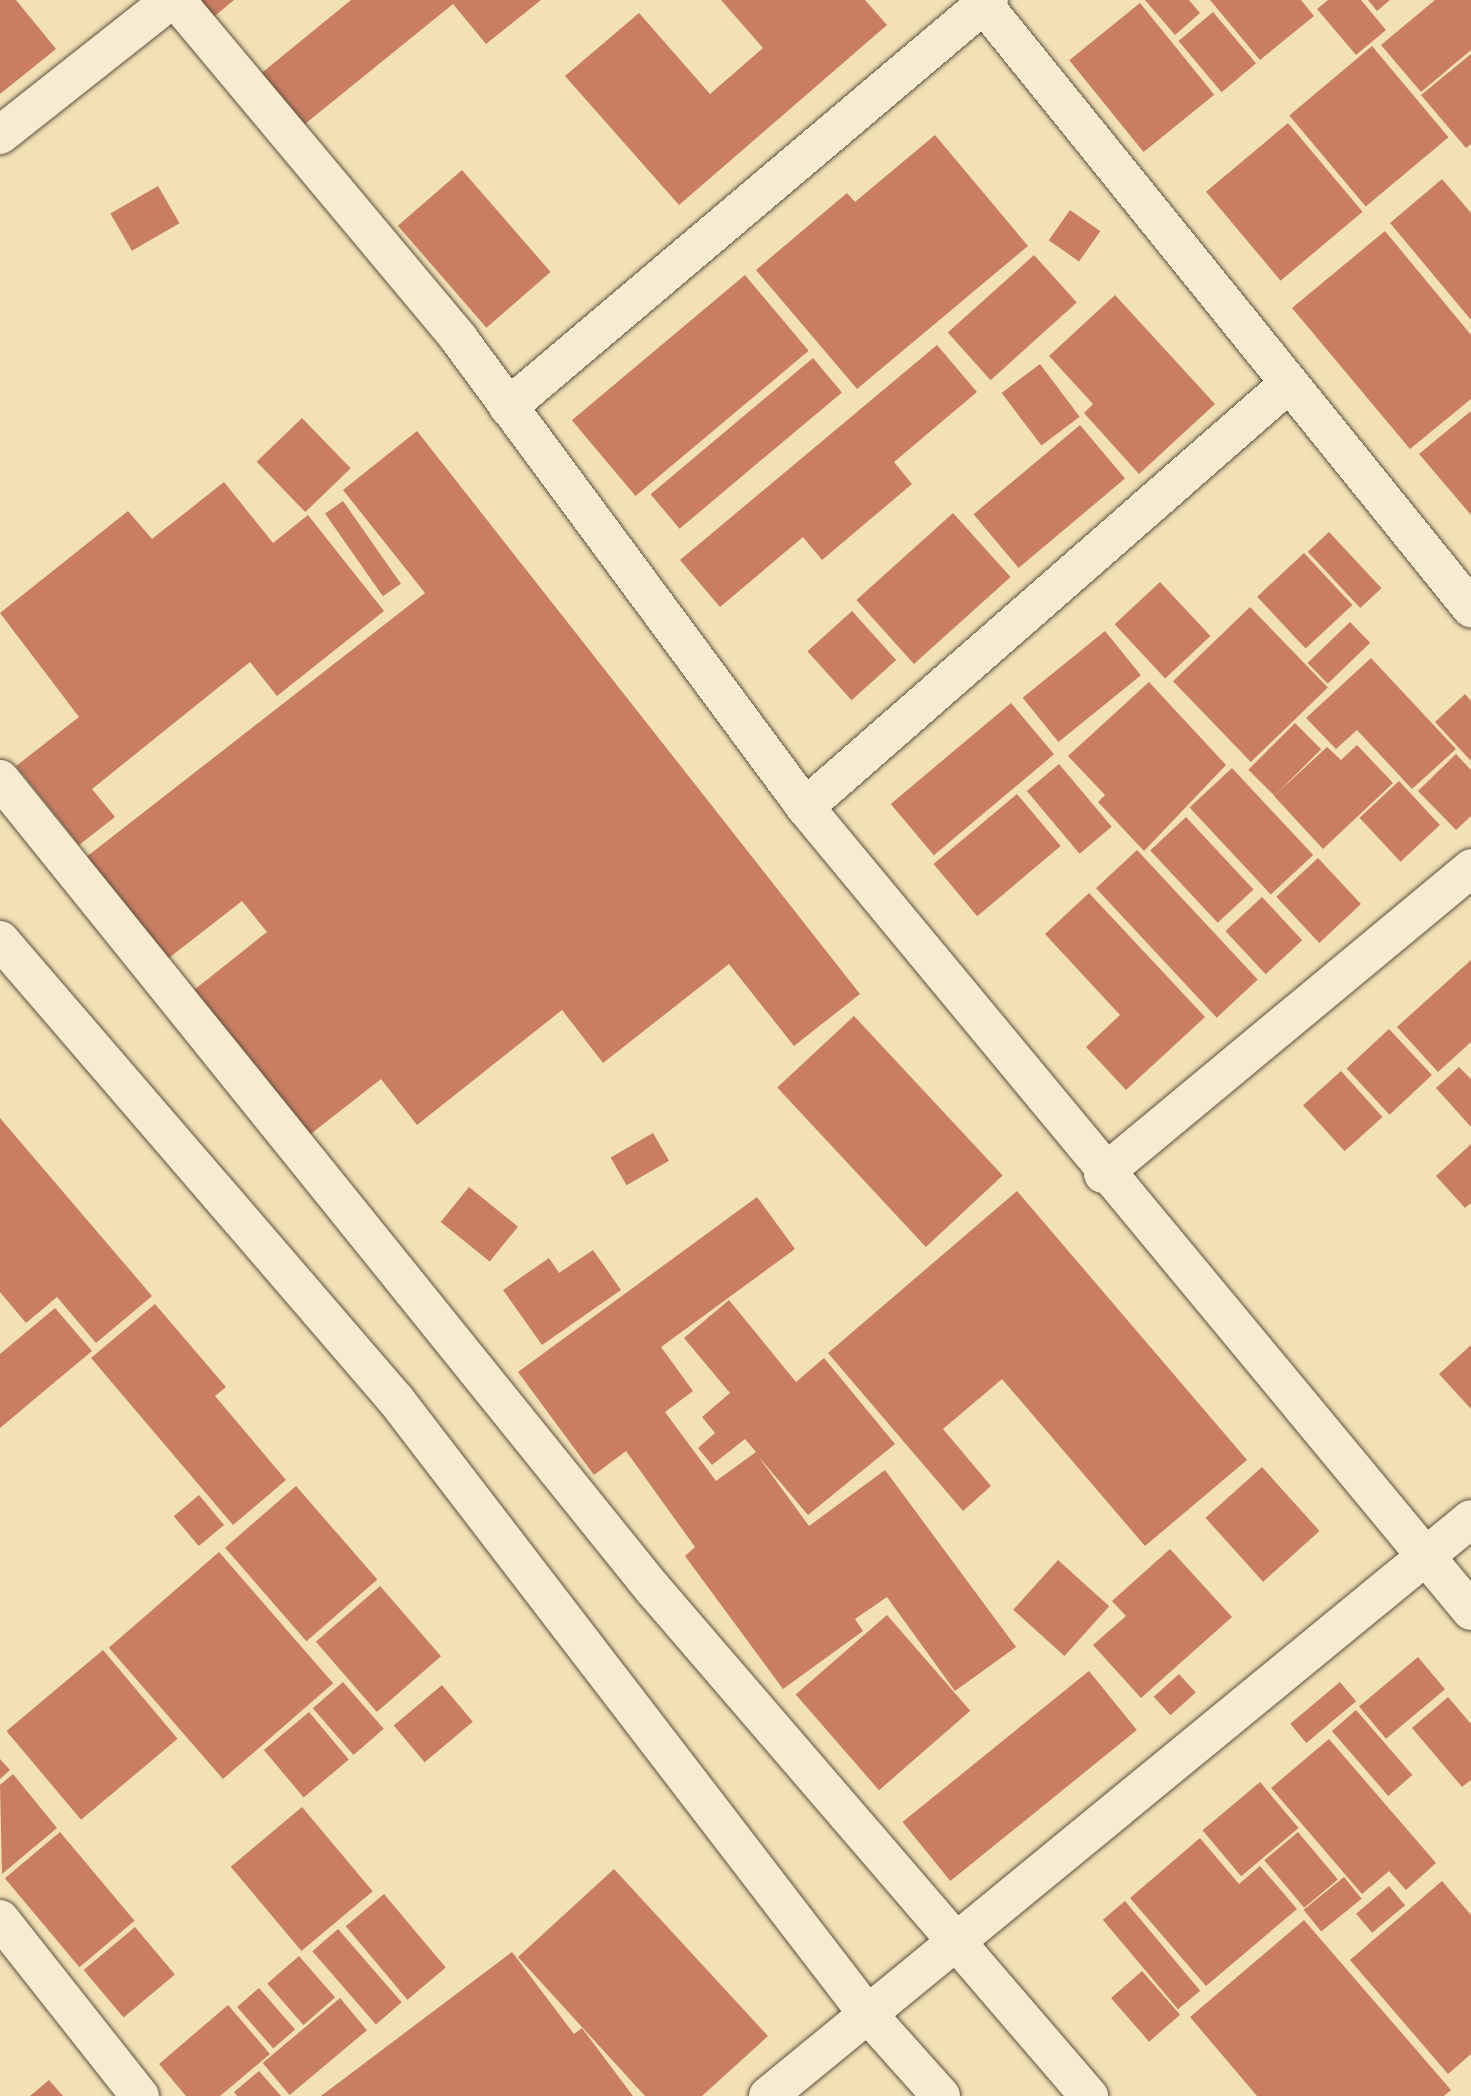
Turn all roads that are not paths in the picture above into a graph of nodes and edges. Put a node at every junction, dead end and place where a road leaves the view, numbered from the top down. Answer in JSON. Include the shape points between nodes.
{"nodes":[{"id":1,"x":173,"y":0,"type":"edge"},
{"id":2,"x":984,"y":1,"type":"edge"},
{"id":3,"x":0,"y":135,"type":"edge"},
{"id":4,"x":1286,"y":386,"type":"junction"},
{"id":5,"x":508,"y":407,"type":"junction"},
{"id":6,"x":1471,"y":608,"type":"edge"},
{"id":7,"x":0,"y":779,"type":"edge"},
{"id":8,"x":805,"y":807,"type":"junction"},
{"id":9,"x":1471,"y":868,"type":"edge"},
{"id":10,"x":0,"y":940,"type":"edge"},
{"id":11,"x":1103,"y":1174,"type":"junction"},
{"id":12,"x":1471,"y":1519,"type":"edge"},
{"id":13,"x":1424,"y":1558,"type":"junction"},
{"id":14,"x":1471,"y":1611,"type":"edge"},
{"id":15,"x":0,"y":1919,"type":"edge"},
{"id":16,"x":955,"y":1938,"type":"junction"},
{"id":17,"x":865,"y":2011,"type":"junction"},
{"id":18,"x":139,"y":2096,"type":"edge"},
{"id":19,"x":768,"y":2096,"type":"edge"},
{"id":20,"x":941,"y":2096,"type":"edge"},
{"id":21,"x":1089,"y":2096,"type":"edge"}],
"edges":[{"from":1,"to":3,"type":"street"},
{"from":1,"to":5,"type":"street"},
{"from":2,"to":4,"type":"street"},
{"from":2,"to":5,"type":"street"},
{"from":4,"to":6,"type":"street"},
{"from":4,"to":8,"type":"street"},
{"from":5,"to":8,"type":"street"},
{"from":7,"to":16,"type":"street","via":[[653,1589]]},
{"from":8,"to":11,"type":"street"},
{"from":9,"to":11,"type":"street"},
{"from":10,"to":17,"type":"street","via":[[396,1400]]},
{"from":11,"to":13,"type":"street"},
{"from":12,"to":13,"type":"street"},
{"from":13,"to":14,"type":"street"},
{"from":13,"to":16,"type":"street"},
{"from":15,"to":18,"type":"street"},
{"from":16,"to":17,"type":"street"},
{"from":16,"to":21,"type":"street"},
{"from":17,"to":19,"type":"street"},
{"from":17,"to":20,"type":"street"}]}
